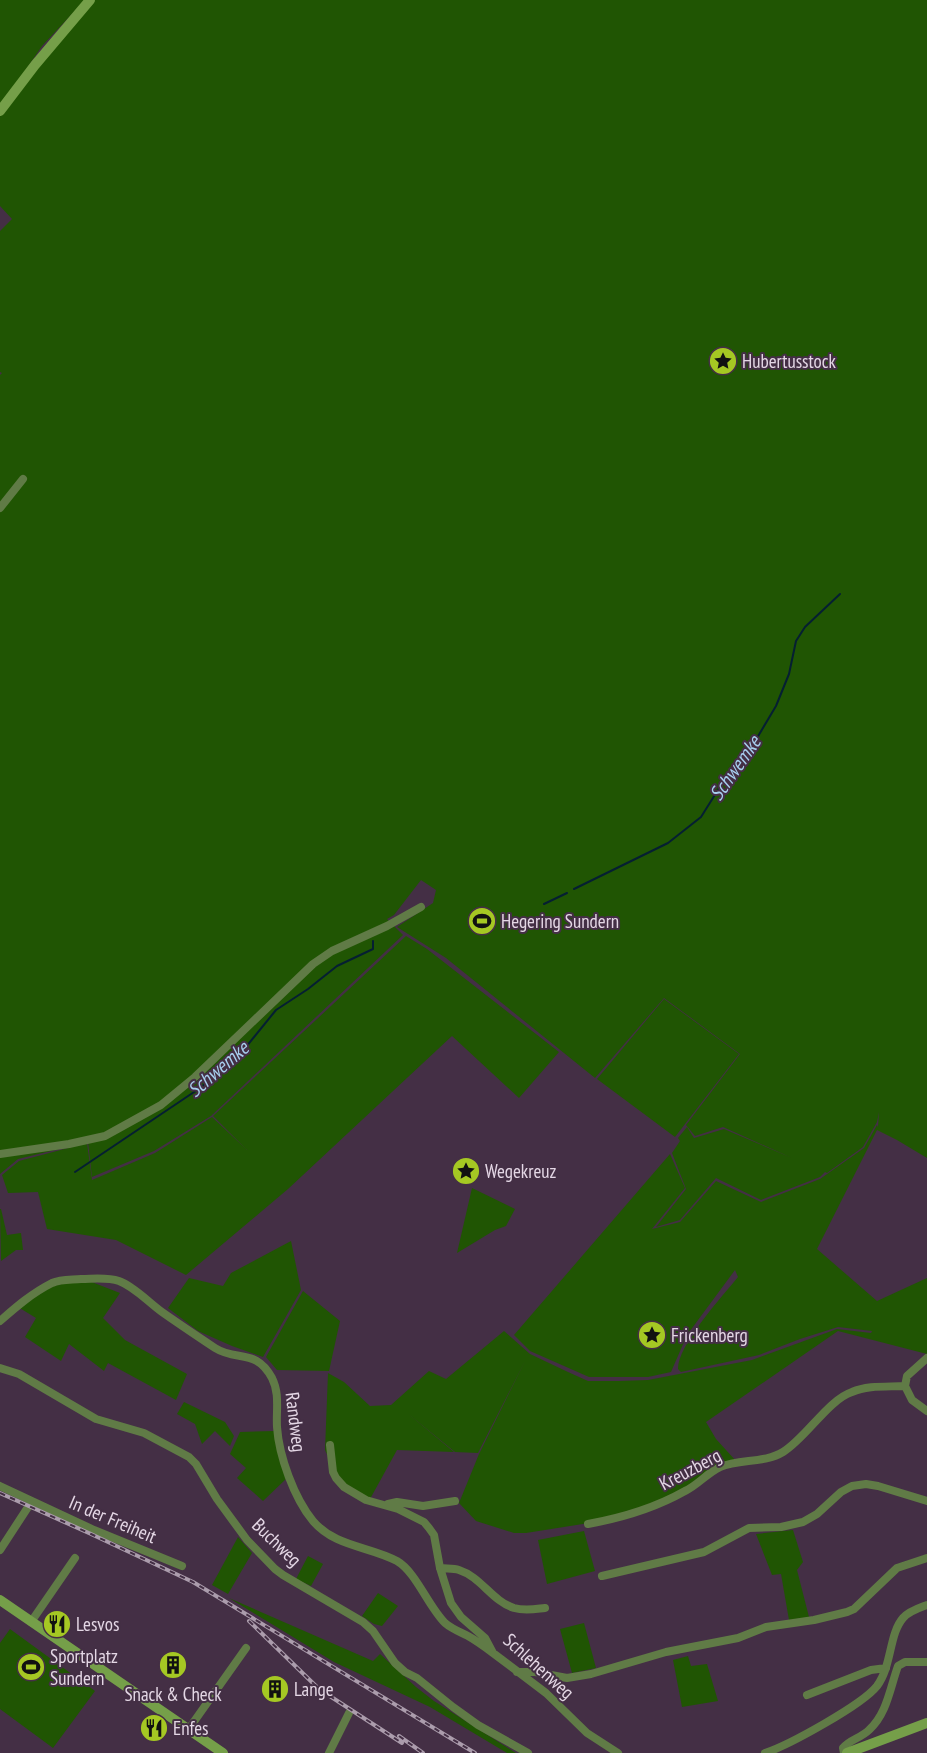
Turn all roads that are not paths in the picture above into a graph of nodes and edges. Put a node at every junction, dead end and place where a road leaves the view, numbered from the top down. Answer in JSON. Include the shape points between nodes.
{"nodes":[{"id":1,"x":90,"y":0,"type":"edge"},
{"id":2,"x":0,"y":111,"type":"edge"},
{"id":3,"x":23,"y":479,"type":"dead end"},
{"id":4,"x":0,"y":508,"type":"edge"},
{"id":5,"x":421,"y":907,"type":"dead end"},
{"id":6,"x":0,"y":1154,"type":"edge"},
{"id":7,"x":0,"y":1321,"type":"edge"},
{"id":8,"x":927,"y":1358,"type":"edge"},
{"id":9,"x":0,"y":1368,"type":"edge"},
{"id":10,"x":905,"y":1386,"type":"junction"},
{"id":11,"x":927,"y":1411,"type":"edge"},
{"id":12,"x":330,"y":1445,"type":"dead end"},
{"id":13,"x":0,"y":1486,"type":"edge"},
{"id":14,"x":927,"y":1500,"type":"edge"},
{"id":15,"x":32,"y":1501,"type":"junction"},
{"id":16,"x":455,"y":1501,"type":"dead end"},
{"id":17,"x":386,"y":1505,"type":"junction"},
{"id":18,"x":588,"y":1524,"type":"dead end"},
{"id":19,"x":0,"y":1550,"type":"edge"},
{"id":20,"x":75,"y":1558,"type":"dead end"},
{"id":21,"x":927,"y":1558,"type":"edge"},
{"id":22,"x":182,"y":1566,"type":"dead end"},
{"id":23,"x":440,"y":1568,"type":"junction"},
{"id":24,"x":602,"y":1576,"type":"dead end"},
{"id":25,"x":0,"y":1600,"type":"edge"},
{"id":26,"x":927,"y":1605,"type":"edge"},
{"id":27,"x":545,"y":1608,"type":"dead end"},
{"id":28,"x":31,"y":1622,"type":"junction"},
{"id":29,"x":246,"y":1648,"type":"dead end"},
{"id":30,"x":493,"y":1653,"type":"junction"},
{"id":31,"x":927,"y":1662,"type":"edge"},
{"id":32,"x":886,"y":1668,"type":"junction"},
{"id":33,"x":517,"y":1672,"type":"junction"},
{"id":34,"x":807,"y":1695,"type":"dead end"},
{"id":35,"x":349,"y":1713,"type":"dead end"},
{"id":36,"x":927,"y":1723,"type":"edge"},
{"id":37,"x":188,"y":1730,"type":"junction"},
{"id":38,"x":223,"y":1753,"type":"edge"},
{"id":39,"x":329,"y":1753,"type":"edge"},
{"id":40,"x":528,"y":1753,"type":"edge"},
{"id":41,"x":618,"y":1753,"type":"edge"},
{"id":42,"x":765,"y":1753,"type":"edge"},
{"id":43,"x":845,"y":1753,"type":"edge"}],
"edges":[{"from":1,"to":2,"type":"main road"},
{"from":3,"to":4,"type":"street"},
{"from":5,"to":6,"type":"street","via":[[332,951],[313,964],[195,1077],[161,1105],[105,1136]]},
{"from":7,"to":30,"type":"street","name":"Randweg","via":[[23,1301],[56,1281],[111,1280],[124,1284],[218,1350],[257,1360],[274,1384],[278,1406],[277,1429],[286,1469],[313,1522],[342,1542],[402,1564],[447,1624]]},
{"from":8,"to":10,"type":"street","via":[[907,1376]]},
{"from":9,"to":40,"type":"street","name":"Buchweg","via":[[24,1377],[96,1418],[144,1433],[191,1459],[248,1540],[279,1572],[363,1622],[405,1672],[478,1725]]},
{"from":10,"to":11,"type":"street","via":[[912,1400]]},
{"from":10,"to":18,"type":"street","name":"Kreuzberg","via":[[851,1392],[837,1400],[780,1454],[724,1466],[686,1491],[663,1501],[621,1517]]},
{"from":12,"to":17,"type":"street","name":"Schlehenweg","via":[[331,1466],[340,1483],[357,1496]]},
{"from":13,"to":15,"type":"street","name":"In der Freiheit"},
{"from":14,"to":24,"type":"street","via":[[878,1486],[852,1486],[803,1522],[781,1527],[749,1528],[704,1552]]},
{"from":15,"to":19,"type":"street"},
{"from":15,"to":22,"type":"street","name":"In der Freiheit"},
{"from":16,"to":17,"type":"street","name":"Schlehenweg","via":[[423,1506],[397,1502]]},
{"from":17,"to":23,"type":"street","name":"Schlehenweg","via":[[424,1522],[434,1534]]},
{"from":20,"to":28,"type":"street"},
{"from":21,"to":33,"type":"street","via":[[897,1568],[847,1612],[766,1627],[731,1640],[658,1654],[591,1674],[567,1678]]},
{"from":23,"to":27,"type":"street","via":[[461,1571],[509,1606],[525,1610]]},
{"from":23,"to":30,"type":"street","name":"Schlehenweg","via":[[454,1607],[485,1638]]},
{"from":25,"to":28,"type":"main road"},
{"from":26,"to":32,"type":"street","via":[[902,1619]]},
{"from":28,"to":37,"type":"main road"},
{"from":29,"to":37,"type":"street"},
{"from":30,"to":33,"type":"street","name":"Schlehenweg"},
{"from":31,"to":43,"type":"street","via":[[905,1662],[898,1666],[880,1717],[861,1737],[843,1748]]},
{"from":32,"to":34,"type":"street","via":[[871,1670]]},
{"from":32,"to":42,"type":"street","via":[[877,1685],[858,1702],[818,1727]]},
{"from":33,"to":41,"type":"street","name":"Schlehenweg","via":[[550,1696],[587,1733]]},
{"from":35,"to":39,"type":"street"},
{"from":36,"to":43,"type":"main road"},
{"from":37,"to":38,"type":"main road"}]}
